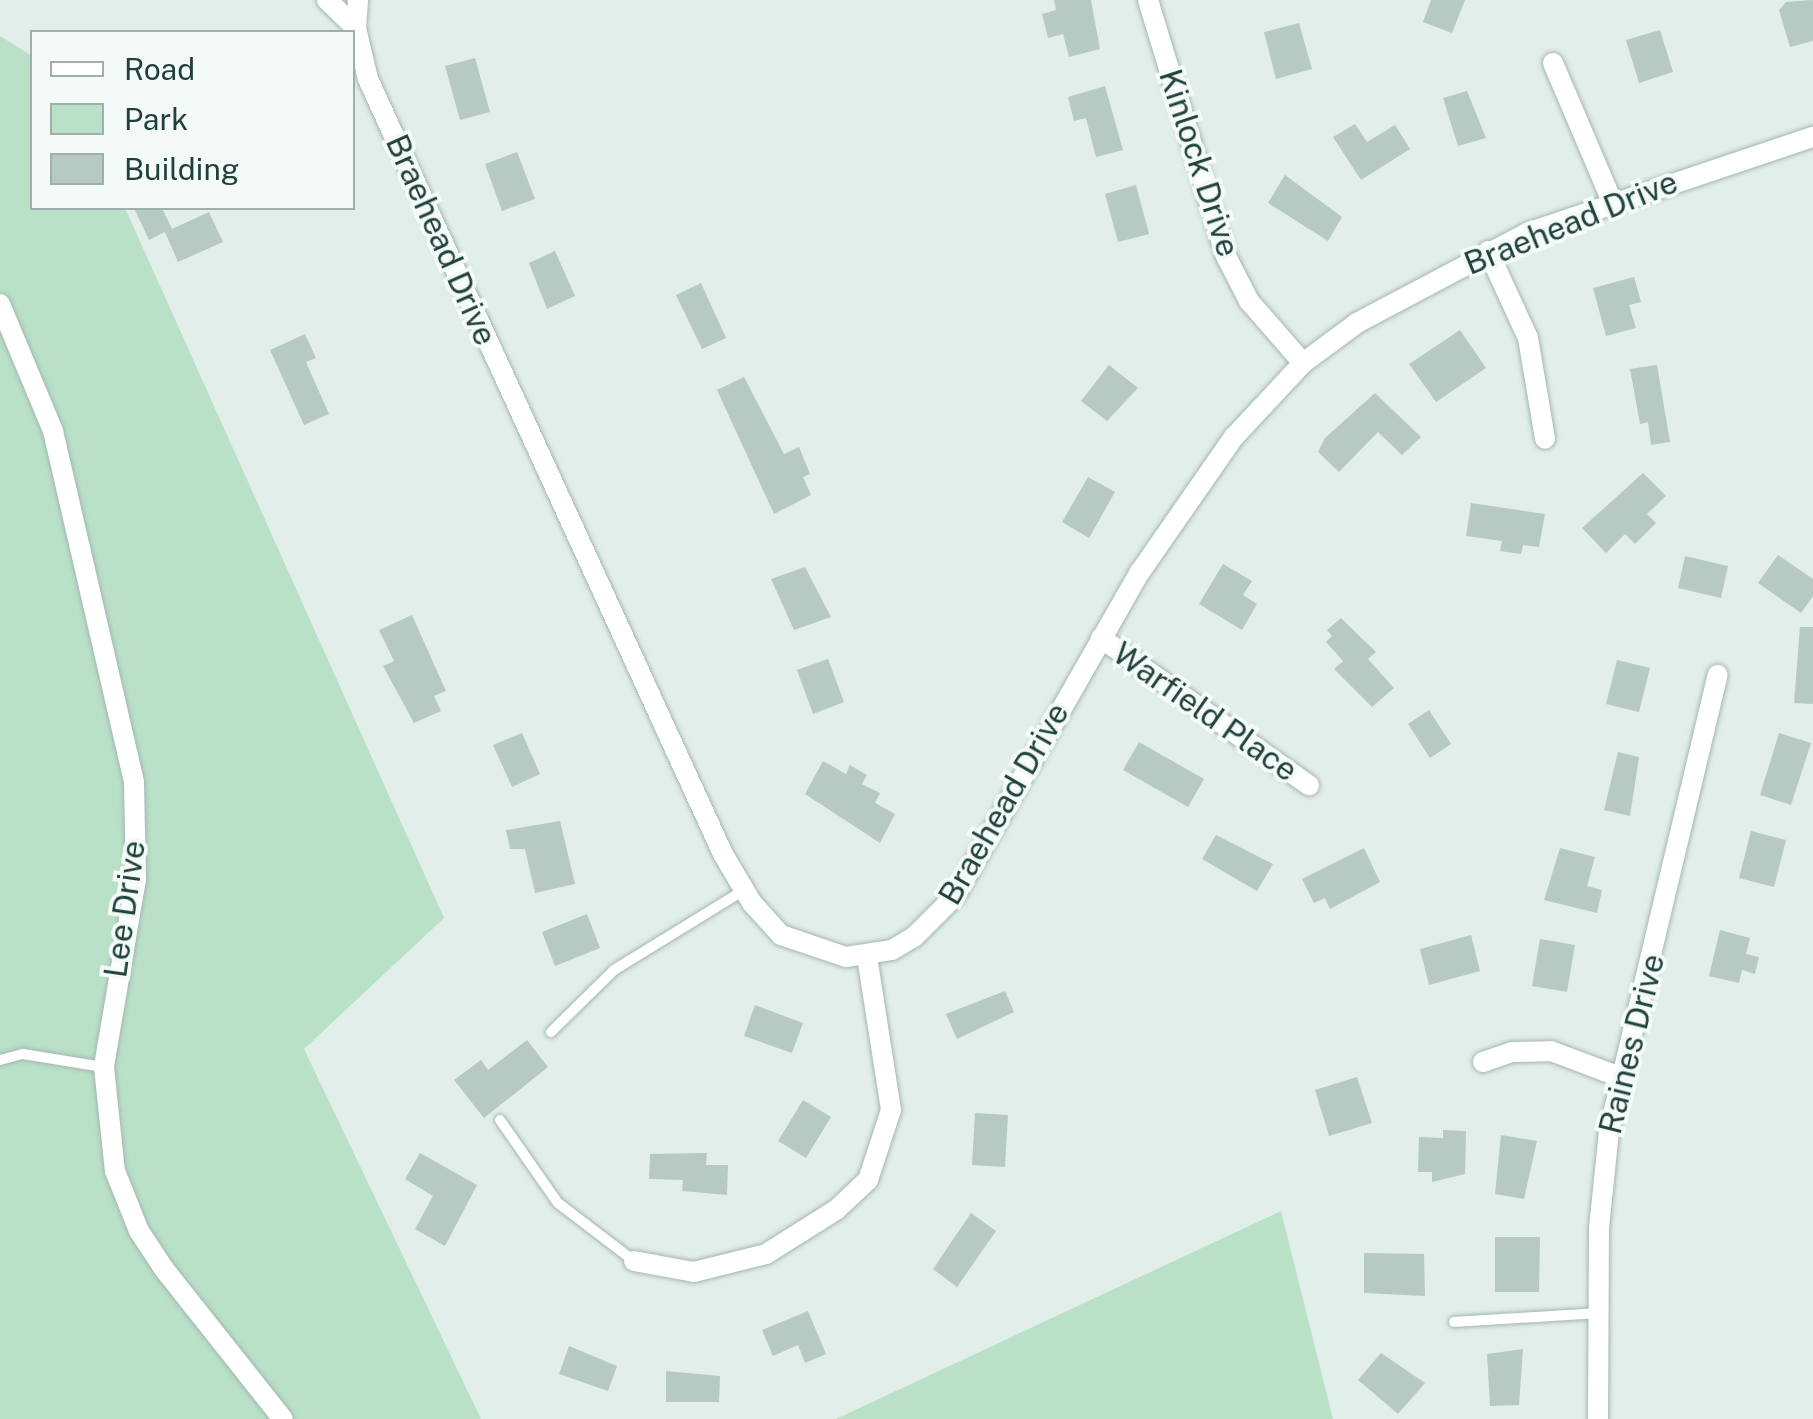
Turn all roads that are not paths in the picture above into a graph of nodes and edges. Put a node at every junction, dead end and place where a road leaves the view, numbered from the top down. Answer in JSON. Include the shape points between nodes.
{"nodes":[{"id":1,"x":327,"y":0,"type":"edge"},
{"id":2,"x":358,"y":0,"type":"edge"},
{"id":3,"x":1148,"y":0,"type":"edge"},
{"id":4,"x":356,"y":28,"type":"junction"},
{"id":5,"x":1553,"y":63,"type":"dead end"},
{"id":6,"x":1813,"y":137,"type":"edge"},
{"id":7,"x":1612,"y":201,"type":"junction"},
{"id":8,"x":1488,"y":251,"type":"junction"},
{"id":9,"x":0,"y":304,"type":"edge"},
{"id":10,"x":1303,"y":363,"type":"junction"},
{"id":11,"x":1545,"y":438,"type":"dead end"},
{"id":12,"x":1101,"y":638,"type":"junction"},
{"id":13,"x":1718,"y":675,"type":"dead end"},
{"id":14,"x":1309,"y":785,"type":"dead end"},
{"id":15,"x":744,"y":890,"type":"junction"},
{"id":16,"x":867,"y":956,"type":"junction"},
{"id":17,"x":551,"y":1032,"type":"dead end"},
{"id":18,"x":0,"y":1060,"type":"edge"},
{"id":19,"x":1483,"y":1062,"type":"dead end"},
{"id":20,"x":104,"y":1067,"type":"junction"},
{"id":21,"x":1623,"y":1078,"type":"junction"},
{"id":22,"x":500,"y":1120,"type":"dead end"},
{"id":23,"x":634,"y":1260,"type":"joint"},
{"id":24,"x":1601,"y":1313,"type":"junction"},
{"id":25,"x":1454,"y":1322,"type":"dead end"},
{"id":26,"x":283,"y":1419,"type":"edge"},
{"id":27,"x":1598,"y":1419,"type":"edge"}],
"edges":[{"from":1,"to":4,"type":"street"},
{"from":2,"to":4,"type":"street","name":"Braehead Drive"},
{"from":3,"to":10,"type":"street","name":"Kinlock Drive","via":[[1226,256],[1248,301]]},
{"from":4,"to":15,"type":"street","name":"Braehead Drive","via":[[368,79],[441,243]]},
{"from":5,"to":7,"type":"street"},
{"from":6,"to":7,"type":"street","name":"Braehead Drive"},
{"from":7,"to":8,"type":"street","name":"Braehead Drive"},
{"from":8,"to":10,"type":"street","name":"Braehead Drive","via":[[1357,323]]},
{"from":8,"to":11,"type":"street","via":[[1528,338]]},
{"from":9,"to":20,"type":"street","name":"Lee Drive","via":[[49,416],[134,783],[136,879]]},
{"from":10,"to":12,"type":"street","name":"Braehead Drive","via":[[1224,452]]},
{"from":12,"to":14,"type":"street","name":"Warfield Place"},
{"from":12,"to":16,"type":"street","name":"Braehead Drive","via":[[955,896],[914,937]]},
{"from":13,"to":21,"type":"street","name":"Raines Drive"},
{"from":15,"to":16,"type":"street","name":"Braehead Drive","via":[[767,924],[801,947]]},
{"from":15,"to":17,"type":"lane","via":[[614,970]]},
{"from":16,"to":23,"type":"street","via":[[891,1110],[868,1180],[836,1210],[766,1254],[694,1272]]},
{"from":18,"to":20,"type":"lane","via":[[24,1054]]},
{"from":19,"to":21,"type":"street","via":[[1551,1050]]},
{"from":20,"to":26,"type":"street","name":"Lee Drive","via":[[108,1140],[139,1231],[191,1308]]},
{"from":21,"to":24,"type":"street","name":"Raines Drive","via":[[1602,1185]]},
{"from":22,"to":23,"type":"lane","via":[[558,1204]]},
{"from":24,"to":25,"type":"lane"},
{"from":24,"to":27,"type":"street","name":"Raines Drive"}]}
